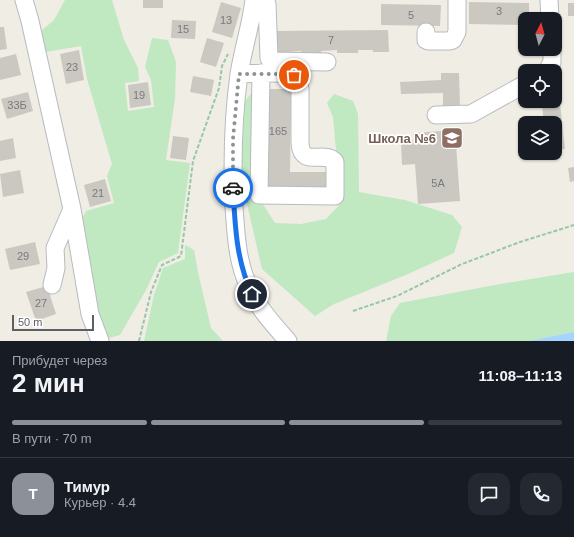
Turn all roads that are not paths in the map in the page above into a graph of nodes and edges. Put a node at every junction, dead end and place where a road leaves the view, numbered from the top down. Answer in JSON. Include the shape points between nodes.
{"nodes":[{"id":1,"x":24,"y":0,"type":"edge"},
{"id":2,"x":254,"y":0,"type":"edge"},
{"id":3,"x":456,"y":0,"type":"edge"},
{"id":4,"x":549,"y":0,"type":"edge"},
{"id":5,"x":550,"y":12,"type":"edge"},
{"id":6,"x":426,"y":32,"type":"dead end"},
{"id":7,"x":327,"y":62,"type":"dead end"},
{"id":8,"x":261,"y":73,"type":"junction"},
{"id":9,"x":239,"y":74,"type":"junction"},
{"id":10,"x":518,"y":88,"type":"edge"},
{"id":11,"x":436,"y":115,"type":"dead end"},
{"id":12,"x":72,"y":209,"type":"junction"},
{"id":13,"x":52,"y":285,"type":"dead end"},
{"id":14,"x":100,"y":341,"type":"edge"},
{"id":15,"x":288,"y":341,"type":"edge"}],
"edges":[{"from":1,"to":12,"type":"street"},
{"from":2,"to":7,"type":"street","via":[[265,1],[267,4],[269,58],[272,61]]},
{"from":2,"to":9,"type":"street"},
{"from":3,"to":6,"type":"street","via":[[457,32],[453,40],[428,41]]},
{"from":4,"to":5,"type":"street"},
{"from":8,"to":8,"type":"street","via":[[291,74],[298,78],[301,151],[307,157],[329,158],[335,162],[335,196],[259,195]]},
{"from":8,"to":9,"type":"street"},
{"from":9,"to":15,"type":"street","via":[[233,155],[237,246],[252,294]]},
{"from":10,"to":11,"type":"street","via":[[471,114]]},
{"from":12,"to":13,"type":"street","via":[[55,248],[56,268]]},
{"from":12,"to":14,"type":"street","via":[[90,314]]}]}
